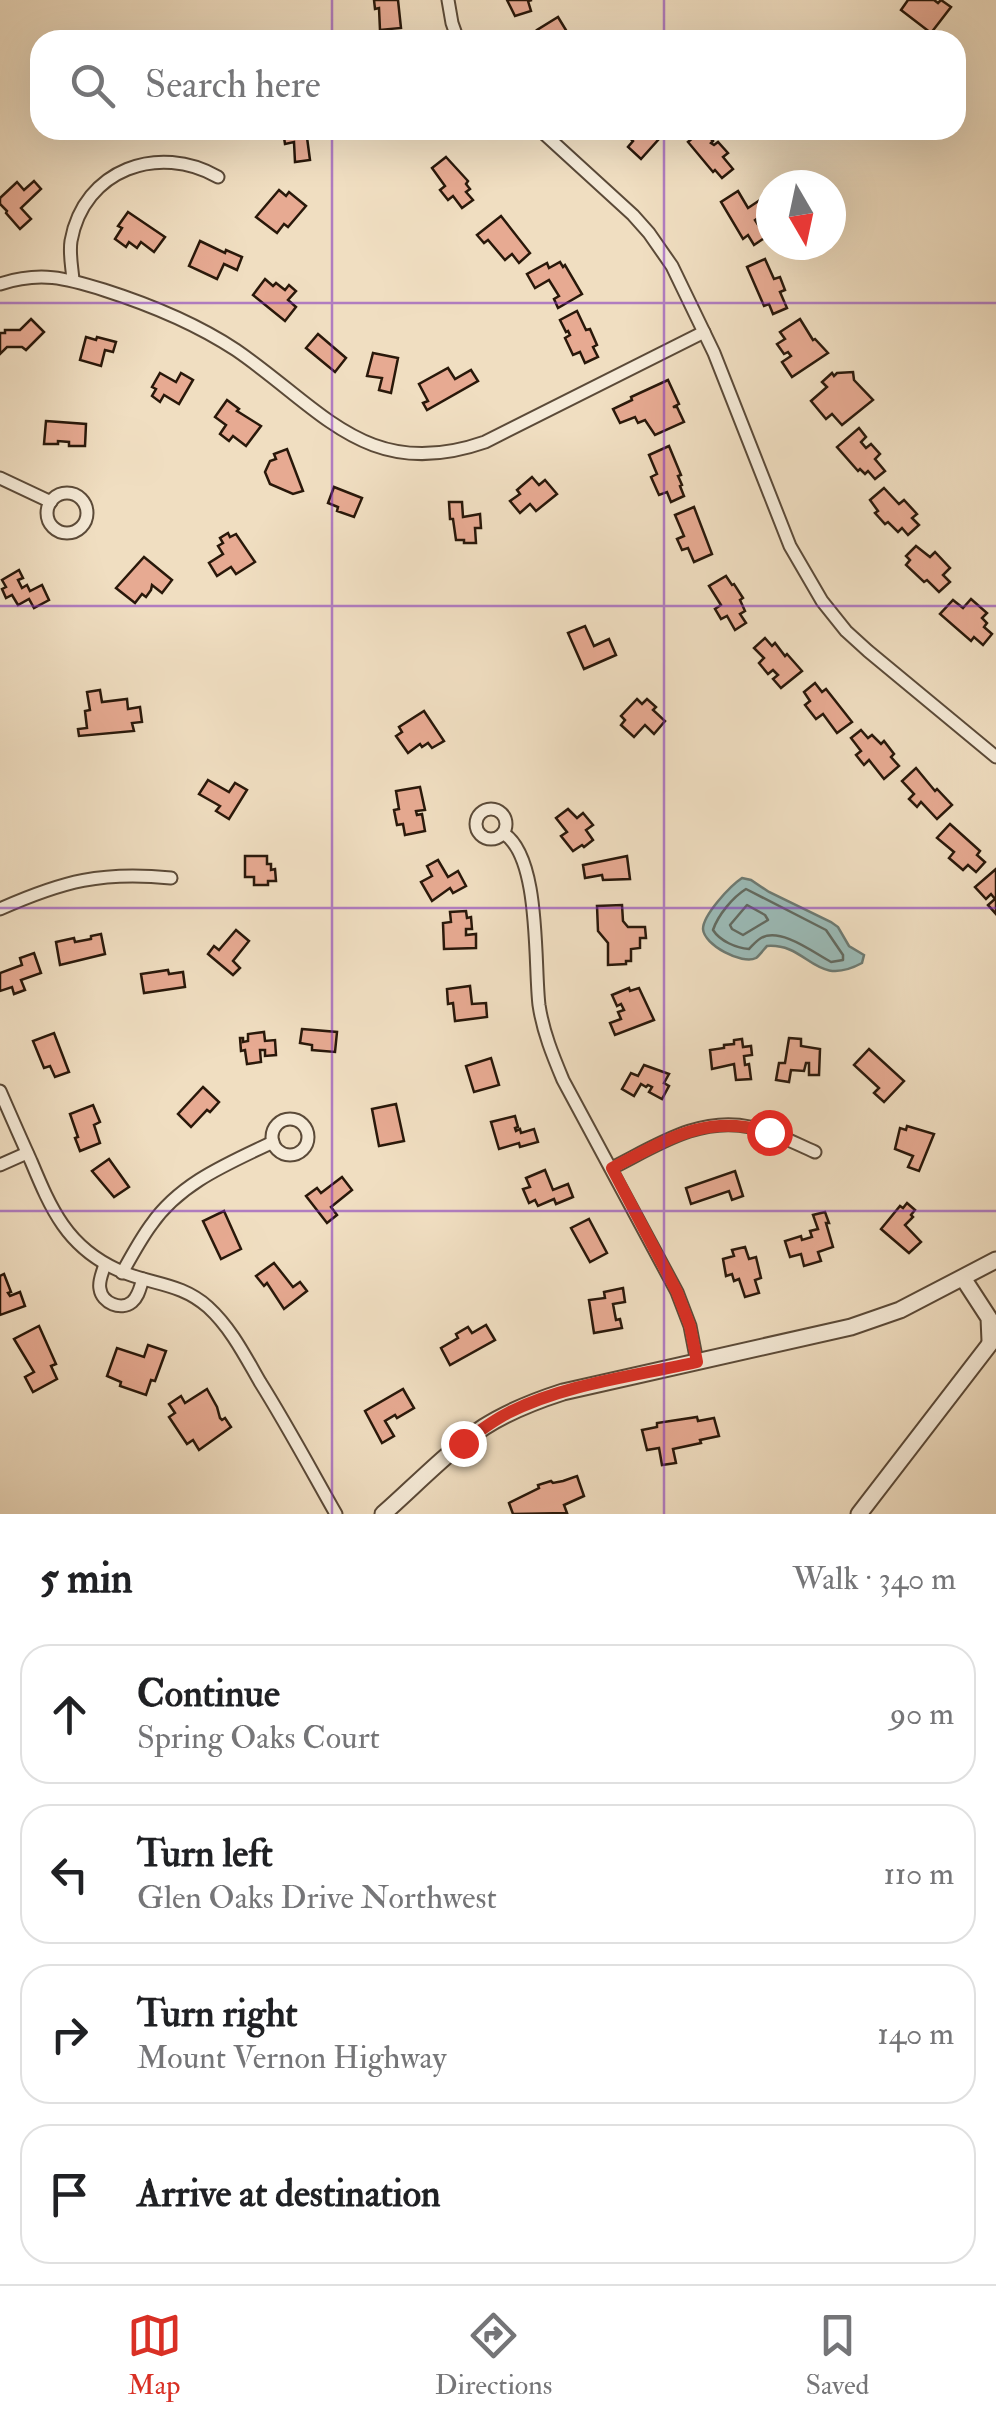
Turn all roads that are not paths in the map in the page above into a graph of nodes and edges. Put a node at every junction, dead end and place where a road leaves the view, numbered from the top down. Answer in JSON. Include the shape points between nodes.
{"nodes":[{"id":1,"x":448,"y":0,"type":"edge"},
{"id":2,"x":454,"y":30,"type":"edge"},
{"id":3,"x":551,"y":140,"type":"edge"},
{"id":4,"x":218,"y":177,"type":"dead end"},
{"id":5,"x":73,"y":280,"type":"junction"},
{"id":6,"x":0,"y":284,"type":"edge"},
{"id":7,"x":704,"y":332,"type":"junction"},
{"id":8,"x":0,"y":478,"type":"edge"},
{"id":9,"x":51,"y":502,"type":"dead end"},
{"id":10,"x":996,"y":757,"type":"edge"},
{"id":11,"x":503,"y":832,"type":"dead end"},
{"id":12,"x":171,"y":878,"type":"dead end"},
{"id":13,"x":0,"y":909,"type":"edge"},
{"id":14,"x":0,"y":1091,"type":"edge"},
{"id":15,"x":273,"y":1142,"type":"dead end"},
{"id":16,"x":815,"y":1152,"type":"dead end"},
{"id":17,"x":27,"y":1153,"type":"junction"},
{"id":18,"x":0,"y":1165,"type":"edge"},
{"id":19,"x":612,"y":1168,"type":"junction"},
{"id":20,"x":996,"y":1260,"type":"edge"},
{"id":21,"x":106,"y":1264,"type":"junction"},
{"id":22,"x":122,"y":1272,"type":"junction"},
{"id":23,"x":963,"y":1278,"type":"junction"},
{"id":24,"x":143,"y":1279,"type":"junction"},
{"id":25,"x":993,"y":1338,"type":"edge"},
{"id":26,"x":697,"y":1362,"type":"junction"},
{"id":27,"x":336,"y":1514,"type":"edge"},
{"id":28,"x":383,"y":1514,"type":"edge"},
{"id":29,"x":859,"y":1514,"type":"edge"}],
"edges":[{"from":1,"to":2,"type":"street"},
{"from":3,"to":7,"type":"street","via":[[649,233]]},
{"from":4,"to":5,"type":"street","via":[[164,161],[111,178],[75,224]]},
{"from":5,"to":6,"type":"street","via":[[42,276]]},
{"from":5,"to":7,"type":"street","via":[[190,323],[352,437],[412,454],[485,442]]},
{"from":7,"to":10,"type":"street","via":[[790,546],[822,601],[868,651]]},
{"from":8,"to":9,"type":"street"},
{"from":11,"to":19,"type":"street","via":[[519,851],[530,889],[548,1044]]},
{"from":12,"to":13,"type":"street","via":[[83,879]]},
{"from":14,"to":17,"type":"street"},
{"from":15,"to":22,"type":"street","via":[[178,1195]]},
{"from":16,"to":19,"type":"street","via":[[751,1127],[711,1125]]},
{"from":17,"to":18,"type":"street"},
{"from":17,"to":21,"type":"street","via":[[62,1226]]},
{"from":19,"to":26,"type":"street","via":[[677,1292]]},
{"from":20,"to":23,"type":"street"},
{"from":21,"to":22,"type":"street"},
{"from":21,"to":24,"type":"street","via":[[100,1290],[112,1305],[133,1301]]},
{"from":22,"to":24,"type":"street"},
{"from":23,"to":25,"type":"street","via":[[989,1318]]},
{"from":23,"to":26,"type":"street","via":[[851,1327]]},
{"from":24,"to":27,"type":"street","via":[[188,1292],[223,1322]]},
{"from":25,"to":29,"type":"street"},
{"from":26,"to":28,"type":"street","via":[[562,1392],[509,1412]]}]}
